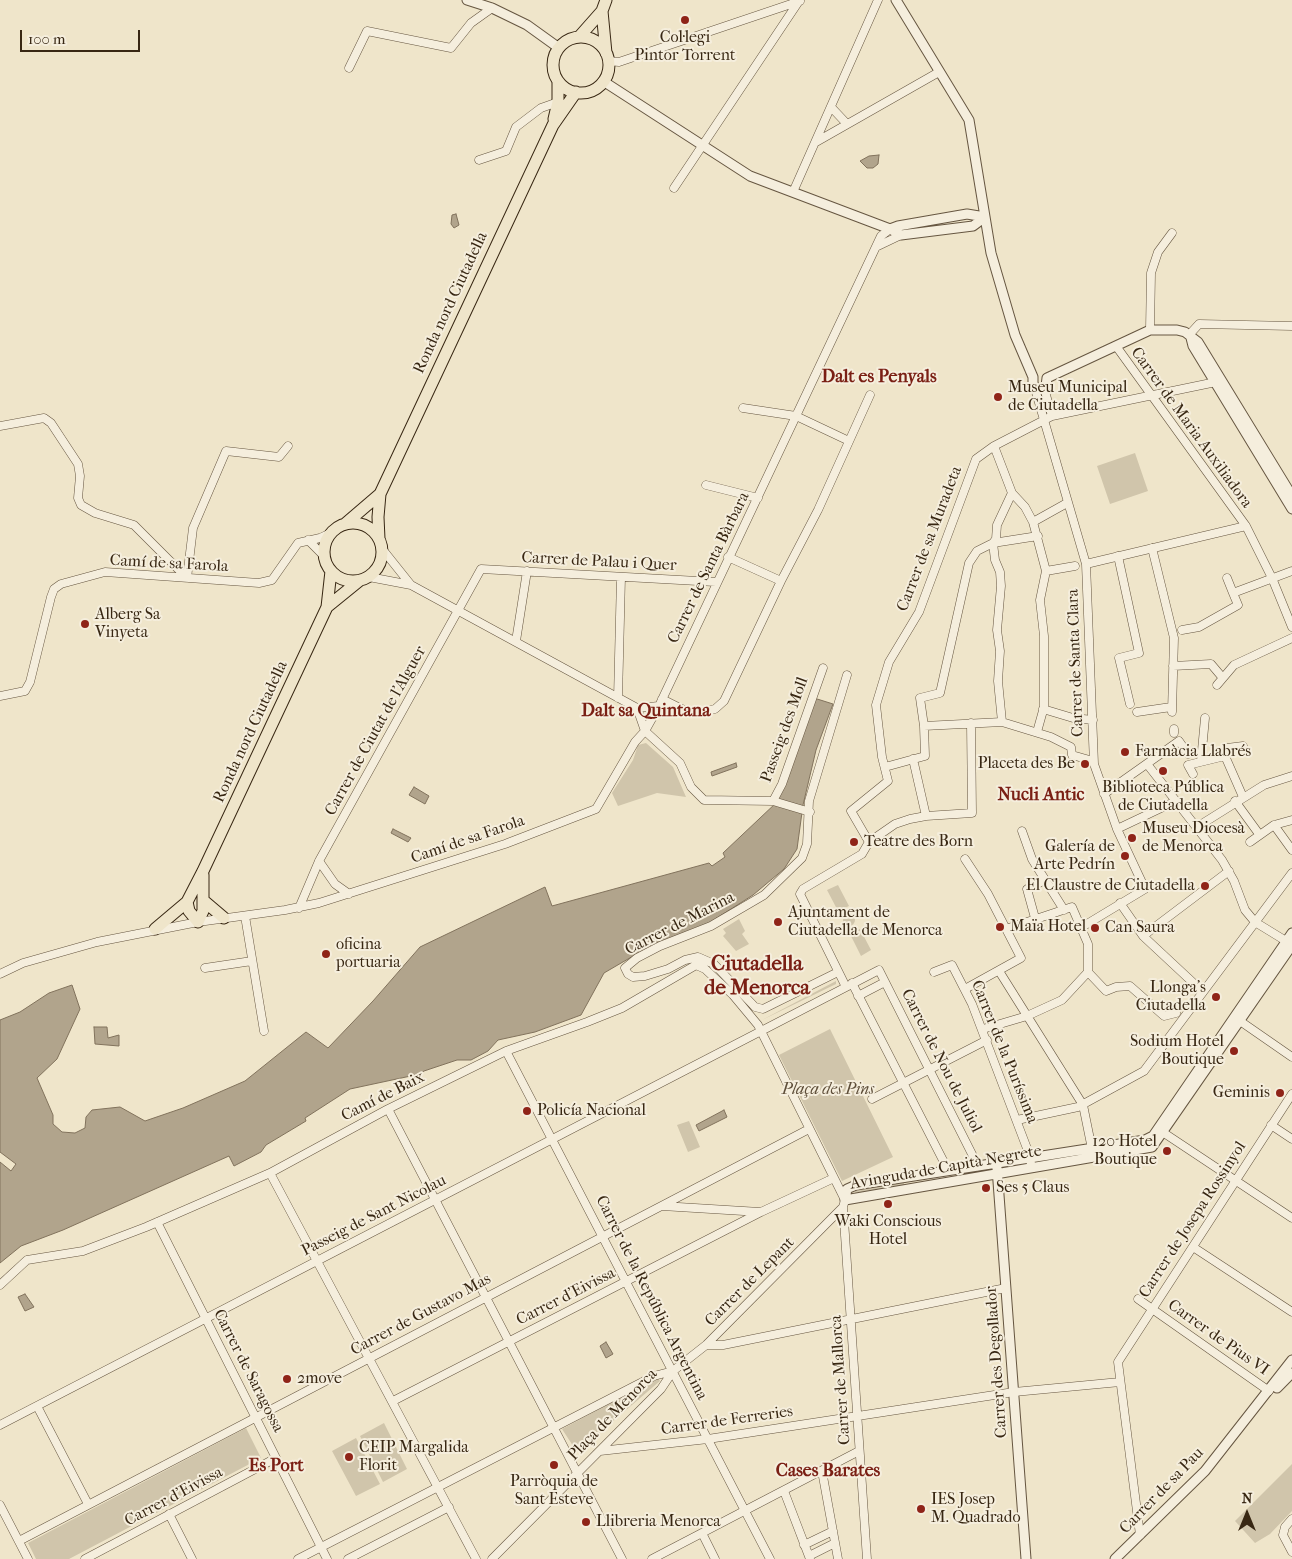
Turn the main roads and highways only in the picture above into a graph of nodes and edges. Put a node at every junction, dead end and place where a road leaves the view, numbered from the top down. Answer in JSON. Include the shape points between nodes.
{"nodes":[{"id":1,"x":604,"y":6,"type":"edge"},
{"id":2,"x":579,"y":37,"type":"junction"},
{"id":3,"x":607,"y":57,"type":"junction"},
{"id":4,"x":558,"y":81,"type":"junction"},
{"id":5,"x":576,"y":92,"type":"junction"},
{"id":6,"x":553,"y":125,"type":"junction"},
{"id":7,"x":380,"y":494,"type":"junction"},
{"id":8,"x":344,"y":525,"type":"junction"},
{"id":9,"x":380,"y":539,"type":"junction"},
{"id":10,"x":331,"y":571,"type":"junction"},
{"id":11,"x":364,"y":579,"type":"junction"},
{"id":12,"x":327,"y":607,"type":"junction"},
{"id":13,"x":203,"y":871,"type":"junction"},
{"id":14,"x":204,"y":901,"type":"junction"},
{"id":15,"x":187,"y":902,"type":"junction"},
{"id":16,"x":224,"y":918,"type":"road end"},
{"id":17,"x":154,"y":930,"type":"road end"}],
"edges":[{"from":1,"to":2,"type":"main road"},
{"from":1,"to":3,"type":"main road"},
{"from":2,"to":3,"type":"main road","via":[[595,41]]},
{"from":2,"to":4,"type":"main road","via":[[570,39],[559,48],[553,64]]},
{"from":3,"to":5,"type":"main road","via":[[604,81],[592,90]]},
{"from":4,"to":5,"type":"main road"},
{"from":4,"to":6,"type":"main road","name":"Ronda nord Ciutadella"},
{"from":5,"to":6,"type":"main road","name":"Ronda nord Ciutadella"},
{"from":6,"to":7,"type":"main road","name":"Ronda nord Ciutadella"},
{"from":7,"to":8,"type":"main road","name":"Ronda nord Ciutadella"},
{"from":7,"to":9,"type":"main road","name":"Ronda nord Ciutadella"},
{"from":8,"to":9,"type":"main road","via":[[365,525]]},
{"from":8,"to":10,"type":"main road","via":[[332,532],[325,546],[324,556]]},
{"from":9,"to":11,"type":"main road","via":[[383,550],[378,568]]},
{"from":10,"to":11,"type":"main road","via":[[348,581]]},
{"from":10,"to":12,"type":"main road","name":"Ronda nord Ciutadella"},
{"from":11,"to":12,"type":"main road","name":"Ronda nord Ciutadella"},
{"from":12,"to":13,"type":"main road","name":"Ronda nord Ciutadella"},
{"from":13,"to":14,"type":"main road"},
{"from":13,"to":15,"type":"main road","name":"Ronda nord Ciutadella"},
{"from":14,"to":15,"type":"main road","via":[[198,922],[189,911]]},
{"from":14,"to":16,"type":"main road"},
{"from":15,"to":17,"type":"main road"}]}
